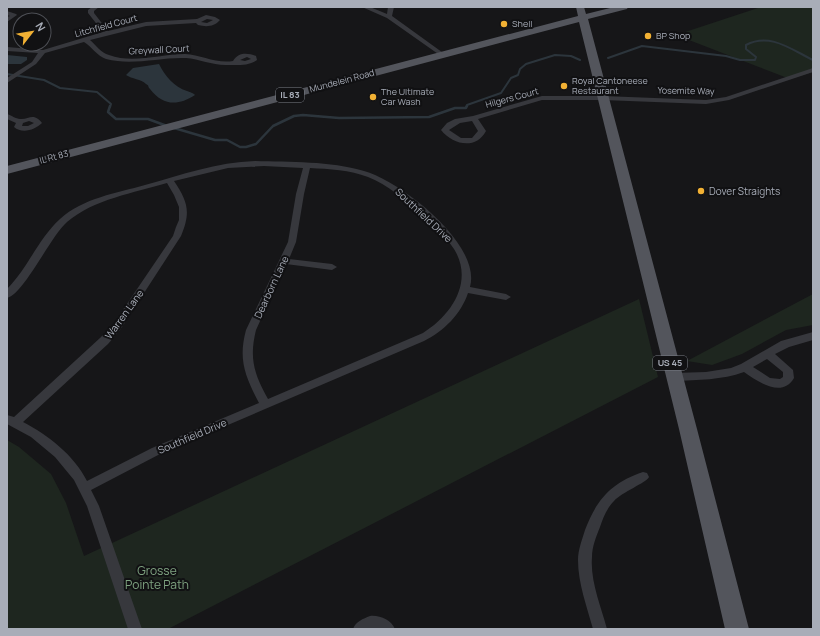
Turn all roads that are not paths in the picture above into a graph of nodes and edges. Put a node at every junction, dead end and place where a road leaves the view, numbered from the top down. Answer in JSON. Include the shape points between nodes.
{"nodes":[{"id":1,"x":96,"y":7,"type":"edge"},
{"id":2,"x":365,"y":7,"type":"edge"},
{"id":3,"x":391,"y":7,"type":"edge"},
{"id":4,"x":580,"y":7,"type":"edge"},
{"id":5,"x":592,"y":7,"type":"edge"},
{"id":6,"x":621,"y":8,"type":"edge"},
{"id":7,"x":7,"y":13,"type":"edge"},
{"id":8,"x":388,"y":17,"type":"junction"},
{"id":9,"x":583,"y":18,"type":"junction"},
{"id":10,"x":7,"y":20,"type":"edge"},
{"id":11,"x":198,"y":21,"type":"dead end"},
{"id":12,"x":544,"y":28,"type":"junction"},
{"id":13,"x":106,"y":33,"type":"junction"},
{"id":14,"x":588,"y":37,"type":"junction"},
{"id":15,"x":86,"y":40,"type":"junction"},
{"id":16,"x":52,"y":49,"type":"edge"},
{"id":17,"x":43,"y":52,"type":"edge"},
{"id":18,"x":442,"y":55,"type":"junction"},
{"id":19,"x":237,"y":62,"type":"dead end"},
{"id":20,"x":813,"y":70,"type":"edge"},
{"id":21,"x":7,"y":80,"type":"edge"},
{"id":22,"x":603,"y":98,"type":"junction"},
{"id":23,"x":7,"y":116,"type":"edge"},
{"id":24,"x":474,"y":118,"type":"junction"},
{"id":25,"x":20,"y":122,"type":"dead end"},
{"id":26,"x":101,"y":145,"type":"joint"},
{"id":27,"x":307,"y":166,"type":"junction"},
{"id":28,"x":7,"y":170,"type":"edge"},
{"id":29,"x":169,"y":180,"type":"junction"},
{"id":30,"x":284,"y":261,"type":"junction"},
{"id":31,"x":332,"y":267,"type":"dead end"},
{"id":32,"x":465,"y":289,"type":"junction"},
{"id":33,"x":7,"y":295,"type":"edge"},
{"id":34,"x":506,"y":297,"type":"dead end"},
{"id":35,"x":813,"y":336,"type":"edge"},
{"id":36,"x":768,"y":354,"type":"junction"},
{"id":37,"x":745,"y":366,"type":"junction"},
{"id":38,"x":674,"y":377,"type":"junction"},
{"id":39,"x":266,"y":405,"type":"junction"},
{"id":40,"x":11,"y":421,"type":"edge"},
{"id":41,"x":643,"y":477,"type":"dead end"},
{"id":42,"x":84,"y":488,"type":"junction"},
{"id":43,"x":135,"y":629,"type":"edge"},
{"id":44,"x":360,"y":629,"type":"edge"},
{"id":45,"x":388,"y":629,"type":"edge"},
{"id":46,"x":600,"y":629,"type":"edge"},
{"id":47,"x":736,"y":629,"type":"edge"}],
"edges":[{"from":1,"to":13,"type":"street","via":[[91,13]]},
{"from":2,"to":8,"type":"street"},
{"from":3,"to":8,"type":"street"},
{"from":4,"to":9,"type":"main road"},
{"from":5,"to":6,"type":"main road"},
{"from":6,"to":9,"type":"main road","name":"Mundelein Road"},
{"from":7,"to":10,"type":"street","via":[[14,15]]},
{"from":8,"to":18,"type":"street"},
{"from":9,"to":12,"type":"main road","name":"Mundelein Road","number":"IL 83"},
{"from":9,"to":14,"type":"main road","number":"US 45"},
{"from":11,"to":13,"type":"street","name":"Litchfield Court","via":[[146,24]]},
{"from":12,"to":14,"type":"main road","via":[[568,27]]},
{"from":12,"to":18,"type":"main road","name":"Mundelein Road","number":"IL 83"},
{"from":13,"to":15,"type":"street","name":"Litchfield Court"},
{"from":14,"to":22,"type":"main road","number":"US 45"},
{"from":15,"to":16,"type":"street","name":"Litchfield Court"},
{"from":15,"to":19,"type":"street","name":"Greywall Court","via":[[94,44],[104,56],[122,60],[194,56],[222,65]]},
{"from":17,"to":21,"type":"street","via":[[34,63]]},
{"from":18,"to":26,"type":"main road","name":"Mundelein Road","number":"IL 83"},
{"from":20,"to":22,"type":"street","name":"Yosemite Way","via":[[717,101]]},
{"from":22,"to":24,"type":"street","name":"Hilgers Court","via":[[542,98]]},
{"from":22,"to":38,"type":"main road","number":"US 45"},
{"from":23,"to":25,"type":"street"},
{"from":24,"to":24,"type":"street","name":"Hilgers Court","via":[[454,122],[445,130],[448,135],[461,141],[476,139],[481,136],[482,131]]},
{"from":26,"to":28,"type":"main road","name":"IL Rt 83","number":"IL 83"},
{"from":27,"to":29,"type":"street","name":"Southfield Drive","via":[[228,165]]},
{"from":27,"to":30,"type":"street","name":"Dearborn Lane","via":[[292,242]]},
{"from":27,"to":32,"type":"street","name":"Southfield Drive","via":[[361,172],[404,194],[451,238],[460,250],[467,274]]},
{"from":29,"to":33,"type":"street","name":"Southfield Drive","via":[[106,199],[75,212],[55,229],[19,283]]},
{"from":29,"to":40,"type":"street","name":"Warren Lane","via":[[183,204],[184,219],[177,236],[116,328]]},
{"from":30,"to":31,"type":"street"},
{"from":30,"to":39,"type":"street","name":"Dearborn Lane","via":[[248,340],[248,369]]},
{"from":32,"to":34,"type":"street"},
{"from":32,"to":39,"type":"street","name":"Southfield Drive","via":[[458,306],[433,332]]},
{"from":35,"to":36,"type":"street","via":[[785,344]]},
{"from":36,"to":37,"type":"street"},
{"from":36,"to":37,"type":"street","via":[[788,370],[787,381],[778,384],[766,381]]},
{"from":37,"to":38,"type":"street","via":[[716,375]]},
{"from":38,"to":47,"type":"main road","number":"US 45"},
{"from":39,"to":42,"type":"street","name":"Southfield Drive","via":[[156,451]]},
{"from":40,"to":42,"type":"street","via":[[35,434],[59,454],[78,476]]},
{"from":41,"to":46,"type":"street","via":[[627,483],[606,501],[588,542],[585,562]]},
{"from":42,"to":43,"type":"street","via":[[93,506]]},
{"from":44,"to":45,"type":"street","via":[[377,623]]}]}
